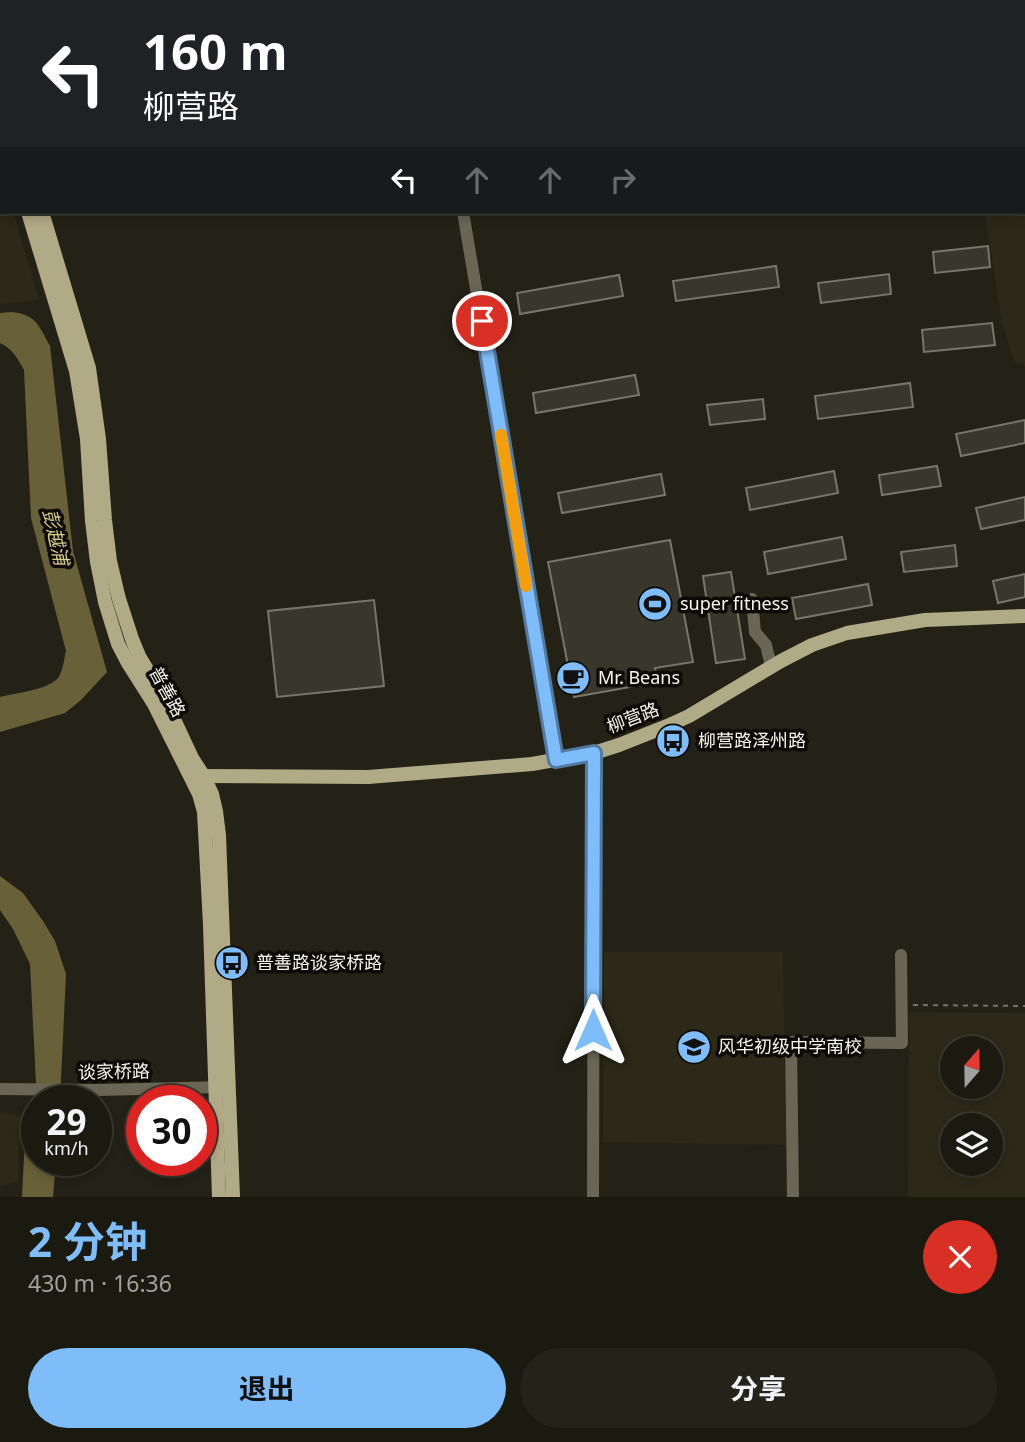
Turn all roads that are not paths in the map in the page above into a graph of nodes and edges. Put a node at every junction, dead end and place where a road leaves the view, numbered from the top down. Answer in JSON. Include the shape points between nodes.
{"nodes":[{"id":1,"x":29,"y":214,"type":"edge"},
{"id":2,"x":43,"y":214,"type":"edge"},
{"id":3,"x":463,"y":214,"type":"edge"},
{"id":4,"x":752,"y":599,"type":"dead end"},
{"id":5,"x":1025,"y":616,"type":"edge"},
{"id":6,"x":771,"y":666,"type":"junction"},
{"id":7,"x":594,"y":753,"type":"junction"},
{"id":8,"x":556,"y":760,"type":"junction"},
{"id":9,"x":197,"y":776,"type":"junction"},
{"id":10,"x":901,"y":955,"type":"dead end"},
{"id":11,"x":222,"y":1087,"type":"junction"},
{"id":12,"x":0,"y":1089,"type":"edge"},
{"id":13,"x":219,"y":1197,"type":"edge"},
{"id":14,"x":233,"y":1197,"type":"edge"},
{"id":15,"x":593,"y":1197,"type":"edge"},
{"id":16,"x":793,"y":1197,"type":"edge"}],
"edges":[{"from":1,"to":9,"type":"main road","name":"普善路","via":[[76,371],[105,603],[128,663],[182,761]]},
{"from":2,"to":9,"type":"main road","name":"普善路","via":[[89,368],[108,549],[119,599],[139,656],[164,698]]},
{"from":3,"to":8,"type":"street"},
{"from":4,"to":6,"type":"street","via":[[755,632],[766,645]]},
{"from":5,"to":6,"type":"main road","name":"柳营路","via":[[925,620],[847,633]]},
{"from":6,"to":7,"type":"main road","name":"柳营路","via":[[689,716]]},
{"from":7,"to":8,"type":"main road","name":"柳营路"},
{"from":7,"to":15,"type":"street"},
{"from":8,"to":9,"type":"main road","name":"柳营路","via":[[368,777]]},
{"from":9,"to":11,"type":"main road","name":"普善路","via":[[212,794],[219,835]]},
{"from":10,"to":16,"type":"street","via":[[902,1043],[791,1042]]},
{"from":11,"to":12,"type":"street","name":"谈家桥路"},
{"from":11,"to":13,"type":"main road","name":"普善路"},
{"from":11,"to":14,"type":"main road","name":"普善路"}]}
